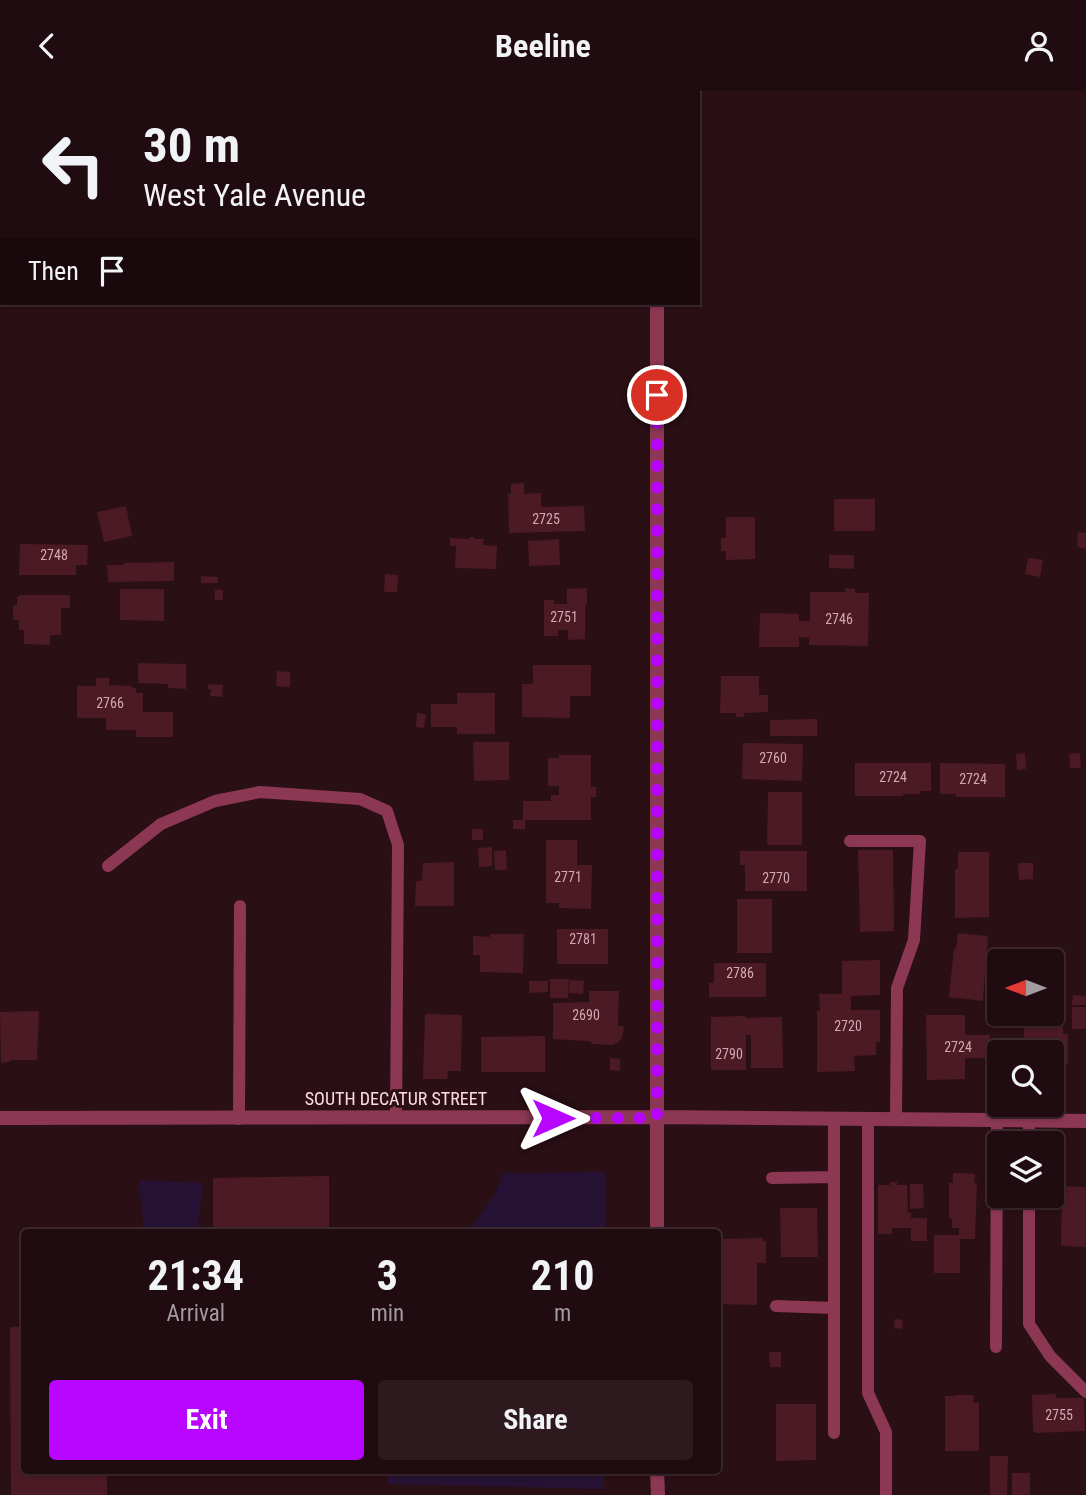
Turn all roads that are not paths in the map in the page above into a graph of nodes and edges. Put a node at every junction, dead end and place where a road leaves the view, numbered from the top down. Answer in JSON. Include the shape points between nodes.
{"nodes":[{"id":1,"x":657,"y":305,"type":"edge"},
{"id":2,"x":850,"y":841,"type":"dead end"},
{"id":3,"x":108,"y":866,"type":"dead end"},
{"id":4,"x":240,"y":907,"type":"dead end"},
{"id":5,"x":0,"y":1118,"type":"edge"},
{"id":6,"x":396,"y":1118,"type":"junction"},
{"id":7,"x":657,"y":1118,"type":"junction"},
{"id":8,"x":239,"y":1119,"type":"junction"},
{"id":9,"x":834,"y":1119,"type":"junction"},
{"id":10,"x":868,"y":1119,"type":"junction"},
{"id":11,"x":896,"y":1119,"type":"junction"},
{"id":12,"x":997,"y":1120,"type":"junction"},
{"id":13,"x":1029,"y":1121,"type":"junction"},
{"id":14,"x":1086,"y":1121,"type":"edge"},
{"id":15,"x":1029,"y":1131,"type":"edge"},
{"id":16,"x":834,"y":1177,"type":"junction"},
{"id":17,"x":772,"y":1178,"type":"dead end"},
{"id":18,"x":1029,"y":1208,"type":"edge"},
{"id":19,"x":657,"y":1229,"type":"edge"},
{"id":20,"x":776,"y":1306,"type":"dead end"},
{"id":21,"x":834,"y":1308,"type":"junction"},
{"id":22,"x":996,"y":1347,"type":"dead end"},
{"id":23,"x":1086,"y":1392,"type":"edge"},
{"id":24,"x":834,"y":1433,"type":"dead end"},
{"id":25,"x":657,"y":1474,"type":"edge"},
{"id":26,"x":657,"y":1495,"type":"edge"},
{"id":27,"x":886,"y":1495,"type":"edge"}],
"edges":[{"from":1,"to":7,"type":"street"},
{"from":2,"to":11,"type":"lane","via":[[920,841],[914,940],[897,988]]},
{"from":3,"to":6,"type":"lane","via":[[161,824],[215,801],[260,792],[360,799],[387,811],[398,845]]},
{"from":4,"to":8,"type":"lane"},
{"from":5,"to":8,"type":"street","name":"SOUTH DECATUR STREET"},
{"from":6,"to":7,"type":"street","name":"SOUTH DECATUR STREET"},
{"from":6,"to":8,"type":"street","name":"SOUTH DECATUR STREET"},
{"from":7,"to":9,"type":"street","name":"SOUTH DECATUR STREET"},
{"from":7,"to":19,"type":"street"},
{"from":9,"to":10,"type":"street","name":"SOUTH DECATUR STREET"},
{"from":9,"to":16,"type":"lane"},
{"from":10,"to":11,"type":"street","name":"SOUTH DECATUR STREET"},
{"from":10,"to":27,"type":"lane","via":[[868,1393],[886,1432]]},
{"from":11,"to":12,"type":"street","name":"SOUTH DECATUR STREET"},
{"from":12,"to":13,"type":"street","name":"SOUTH DECATUR STREET"},
{"from":12,"to":22,"type":"lane"},
{"from":13,"to":14,"type":"street","name":"SOUTH DECATUR STREET"},
{"from":13,"to":15,"type":"lane"},
{"from":16,"to":17,"type":"lane"},
{"from":16,"to":21,"type":"lane"},
{"from":18,"to":23,"type":"lane","via":[[1029,1324],[1050,1356]]},
{"from":20,"to":21,"type":"lane"},
{"from":21,"to":24,"type":"lane"},
{"from":25,"to":26,"type":"street"}]}
